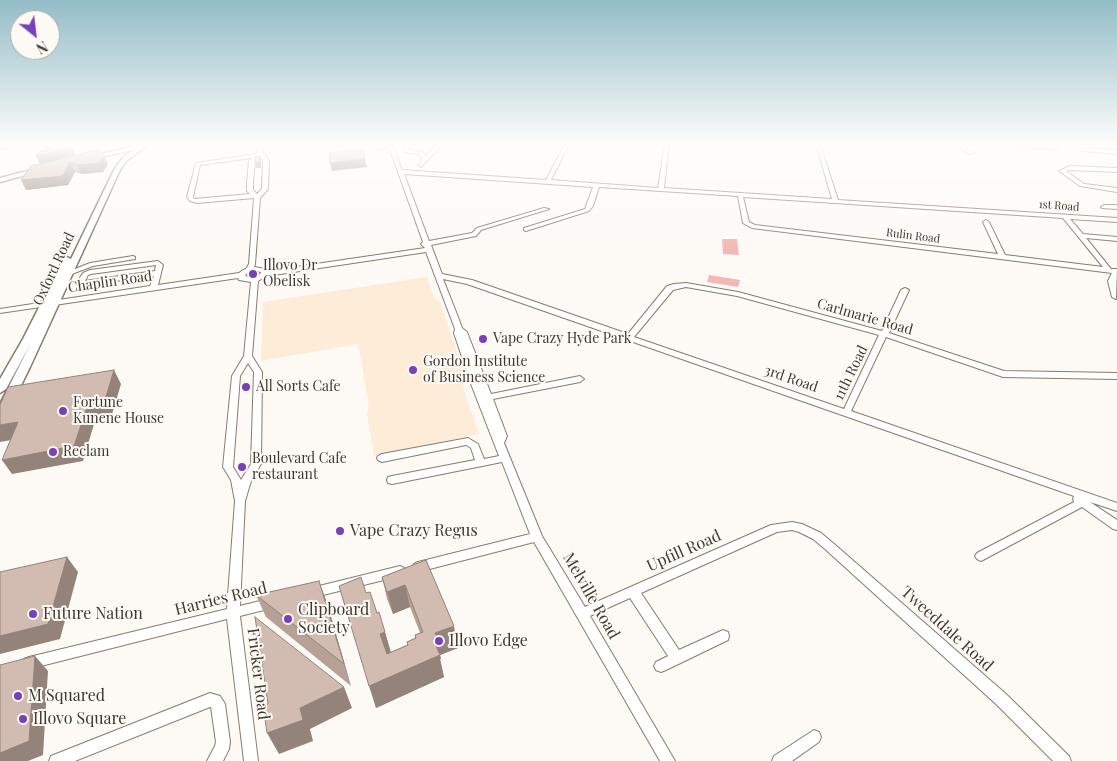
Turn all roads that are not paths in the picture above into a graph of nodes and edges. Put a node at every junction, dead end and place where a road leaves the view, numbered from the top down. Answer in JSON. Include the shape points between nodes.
{"nodes":[{"id":1,"x":109,"y":180,"type":"edge"},
{"id":2,"x":113,"y":180,"type":"edge"},
{"id":3,"x":194,"y":180,"type":"edge"},
{"id":4,"x":250,"y":180,"type":"edge"},
{"id":5,"x":265,"y":180,"type":"edge"},
{"id":6,"x":405,"y":180,"type":"edge"},
{"id":7,"x":524,"y":180,"type":"edge"},
{"id":8,"x":662,"y":180,"type":"edge"},
{"id":9,"x":829,"y":180,"type":"edge"},
{"id":10,"x":1073,"y":180,"type":"edge"},
{"id":11,"x":548,"y":181,"type":"joint"},
{"id":12,"x":597,"y":184,"type":"junction"},
{"id":13,"x":661,"y":189,"type":"junction"},
{"id":14,"x":1117,"y":190,"type":"edge"},
{"id":15,"x":740,"y":194,"type":"junction"},
{"id":16,"x":257,"y":196,"type":"junction"},
{"id":17,"x":836,"y":201,"type":"junction"},
{"id":18,"x":1104,"y":207,"type":"dead end"},
{"id":19,"x":1117,"y":208,"type":"edge"},
{"id":20,"x":546,"y":209,"type":"dead end"},
{"id":21,"x":1064,"y":217,"type":"junction"},
{"id":22,"x":1117,"y":220,"type":"edge"},
{"id":23,"x":986,"y":222,"type":"dead end"},
{"id":24,"x":526,"y":229,"type":"dead end"},
{"id":25,"x":1081,"y":236,"type":"junction"},
{"id":26,"x":1117,"y":239,"type":"edge"},
{"id":27,"x":428,"y":245,"type":"junction"},
{"id":28,"x":133,"y":258,"type":"dead end"},
{"id":29,"x":1003,"y":258,"type":"junction"},
{"id":30,"x":252,"y":267,"type":"junction"},
{"id":31,"x":1108,"y":269,"type":"junction"},
{"id":32,"x":282,"y":271,"type":"joint"},
{"id":33,"x":265,"y":272,"type":"junction"},
{"id":34,"x":438,"y":272,"type":"junction"},
{"id":35,"x":1116,"y":272,"type":"edge"},
{"id":36,"x":69,"y":273,"type":"junction"},
{"id":37,"x":158,"y":273,"type":"junction"},
{"id":38,"x":248,"y":280,"type":"junction"},
{"id":39,"x":154,"y":289,"type":"junction"},
{"id":40,"x":905,"y":290,"type":"dead end"},
{"id":41,"x":1116,"y":297,"type":"dead end"},
{"id":42,"x":49,"y":304,"type":"junction"},
{"id":43,"x":0,"y":311,"type":"edge"},
{"id":44,"x":459,"y":329,"type":"junction"},
{"id":45,"x":884,"y":334,"type":"junction"},
{"id":46,"x":629,"y":338,"type":"junction"},
{"id":47,"x":248,"y":356,"type":"junction"},
{"id":48,"x":1117,"y":376,"type":"edge"},
{"id":49,"x":580,"y":379,"type":"dead end"},
{"id":50,"x":0,"y":389,"type":"edge"},
{"id":51,"x":488,"y":397,"type":"junction"},
{"id":52,"x":846,"y":413,"type":"junction"},
{"id":53,"x":0,"y":416,"type":"edge"},
{"id":54,"x":500,"y":441,"type":"junction"},
{"id":55,"x":382,"y":458,"type":"dead end"},
{"id":56,"x":506,"y":458,"type":"junction"},
{"id":57,"x":481,"y":462,"type":"junction"},
{"id":58,"x":392,"y":480,"type":"dead end"},
{"id":59,"x":1065,"y":490,"type":"junction"},
{"id":60,"x":240,"y":500,"type":"junction"},
{"id":61,"x":1083,"y":502,"type":"junction"},
{"id":62,"x":1117,"y":507,"type":"edge"},
{"id":63,"x":1117,"y":526,"type":"edge"},
{"id":64,"x":802,"y":528,"type":"joint"},
{"id":65,"x":537,"y":537,"type":"junction"},
{"id":66,"x":981,"y":556,"type":"dead end"},
{"id":67,"x":633,"y":592,"type":"junction"},
{"id":68,"x":299,"y":596,"type":"edge"},
{"id":69,"x":280,"y":601,"type":"edge"},
{"id":70,"x":233,"y":613,"type":"junction"},
{"id":71,"x":582,"y":614,"type":"junction"},
{"id":72,"x":723,"y":636,"type":"dead end"},
{"id":73,"x":677,"y":658,"type":"junction"},
{"id":74,"x":18,"y":666,"type":"edge"},
{"id":75,"x":661,"y":666,"type":"dead end"},
{"id":76,"x":814,"y":737,"type":"dead end"},
{"id":77,"x":56,"y":761,"type":"edge"},
{"id":78,"x":214,"y":761,"type":"edge"},
{"id":79,"x":251,"y":761,"type":"edge"},
{"id":80,"x":668,"y":761,"type":"edge"},
{"id":81,"x":779,"y":761,"type":"edge"},
{"id":82,"x":1064,"y":761,"type":"edge"}],
"edges":[{"from":1,"to":42,"type":"main road","name":"Oxford Road"},
{"from":2,"to":36,"type":"main road","name":"Oxford Road"},
{"from":3,"to":16,"type":"street","via":[[192,200]]},
{"from":4,"to":16,"type":"street","via":[[250,191]]},
{"from":5,"to":16,"type":"street","via":[[265,189]]},
{"from":6,"to":27,"type":"street","name":"Melville Road"},
{"from":7,"to":11,"type":"street","name":"1st Road"},
{"from":8,"to":13,"type":"street"},
{"from":9,"to":17,"type":"street"},
{"from":10,"to":14,"type":"street","via":[[1082,186]]},
{"from":11,"to":12,"type":"street","name":"1st Road"},
{"from":12,"to":13,"type":"street","name":"1st Road"},
{"from":12,"to":24,"type":"street","via":[[587,210]]},
{"from":13,"to":15,"type":"street","name":"1st Road"},
{"from":15,"to":17,"type":"street","name":"1st Road"},
{"from":15,"to":29,"type":"street","name":"Rulin Road","via":[[746,223],[754,227]]},
{"from":16,"to":30,"type":"street"},
{"from":17,"to":21,"type":"street","name":"1st Road"},
{"from":18,"to":19,"type":"street"},
{"from":20,"to":27,"type":"street","via":[[479,229],[474,235]]},
{"from":21,"to":22,"type":"street","name":"1st Road"},
{"from":21,"to":25,"type":"street"},
{"from":23,"to":29,"type":"street"},
{"from":25,"to":26,"type":"street"},
{"from":25,"to":31,"type":"street"},
{"from":27,"to":32,"type":"street","via":[[405,252]]},
{"from":27,"to":34,"type":"street","name":"Melville Road"},
{"from":28,"to":36,"type":"street","via":[[92,264]]},
{"from":29,"to":31,"type":"street","name":"Rulin Road"},
{"from":30,"to":33,"type":"street"},
{"from":30,"to":38,"type":"street"},
{"from":31,"to":35,"type":"street","name":"Rulin Road"},
{"from":32,"to":33,"type":"street"},
{"from":33,"to":38,"type":"street"},
{"from":34,"to":44,"type":"street","name":"Melville Road"},
{"from":34,"to":46,"type":"street","name":"3rd Road"},
{"from":35,"to":41,"type":"street","via":[[1112,281]]},
{"from":36,"to":42,"type":"main road","name":"Oxford Road"},
{"from":37,"to":37,"type":"street","via":[[160,264],[140,265],[90,272],[81,282]]},
{"from":37,"to":39,"type":"street"},
{"from":38,"to":39,"type":"street","name":"Chaplin Road","via":[[223,279]]},
{"from":38,"to":47,"type":"street","name":"Fricker Road"},
{"from":39,"to":42,"type":"street","name":"Chaplin Road"},
{"from":40,"to":45,"type":"street","name":"11th Road"},
{"from":42,"to":43,"type":"street","name":"Chaplin Road"},
{"from":42,"to":50,"type":"main road","name":"Oxford Road"},
{"from":42,"to":53,"type":"main road","name":"Oxford Road"},
{"from":44,"to":51,"type":"street","name":"Melville Road","via":[[463,332]]},
{"from":44,"to":54,"type":"street","name":"Melville Road","via":[[475,384]]},
{"from":45,"to":46,"type":"street","name":"Carlmarie Road","via":[[738,294],[680,284],[670,288]]},
{"from":45,"to":48,"type":"street","name":"Carlmarie Road","via":[[1010,375]]},
{"from":45,"to":52,"type":"street","name":"11th Road"},
{"from":46,"to":52,"type":"street","name":"3rd Road"},
{"from":47,"to":60,"type":"street","name":"Fricker Road","via":[[236,376],[228,467],[236,480]]},
{"from":47,"to":60,"type":"street","name":"Fricker Road","via":[[258,372],[256,464]]},
{"from":49,"to":51,"type":"street"},
{"from":51,"to":54,"type":"street","name":"Melville Road","via":[[502,436]]},
{"from":52,"to":59,"type":"street","name":"3rd Road"},
{"from":54,"to":56,"type":"street","name":"Melville Road"},
{"from":55,"to":57,"type":"street","via":[[468,441],[474,443]]},
{"from":56,"to":57,"type":"street"},
{"from":56,"to":65,"type":"street","name":"Melville Road"},
{"from":57,"to":58,"type":"street"},
{"from":59,"to":61,"type":"street"},
{"from":59,"to":62,"type":"street","name":"3rd Road"},
{"from":60,"to":70,"type":"street","name":"Fricker Road"},
{"from":61,"to":63,"type":"street"},
{"from":61,"to":66,"type":"street"},
{"from":64,"to":67,"type":"street","name":"Upfill Road","via":[[776,528]]},
{"from":64,"to":82,"type":"street","name":"Tweeddale Road","via":[[836,552],[1001,699]]},
{"from":65,"to":68,"type":"street"},
{"from":65,"to":71,"type":"street","name":"Melville Road"},
{"from":67,"to":71,"type":"street","name":"Upfill Road"},
{"from":67,"to":73,"type":"street"},
{"from":69,"to":70,"type":"street","name":"Harries Road"},
{"from":70,"to":74,"type":"street","name":"Harries Road"},
{"from":70,"to":79,"type":"street","name":"Fricker Road"},
{"from":71,"to":80,"type":"street","name":"Melville Road"},
{"from":72,"to":73,"type":"street"},
{"from":73,"to":75,"type":"street"},
{"from":76,"to":81,"type":"street"},
{"from":77,"to":78,"type":"street","via":[[210,700],[218,704],[222,742],[222,749]]}]}
